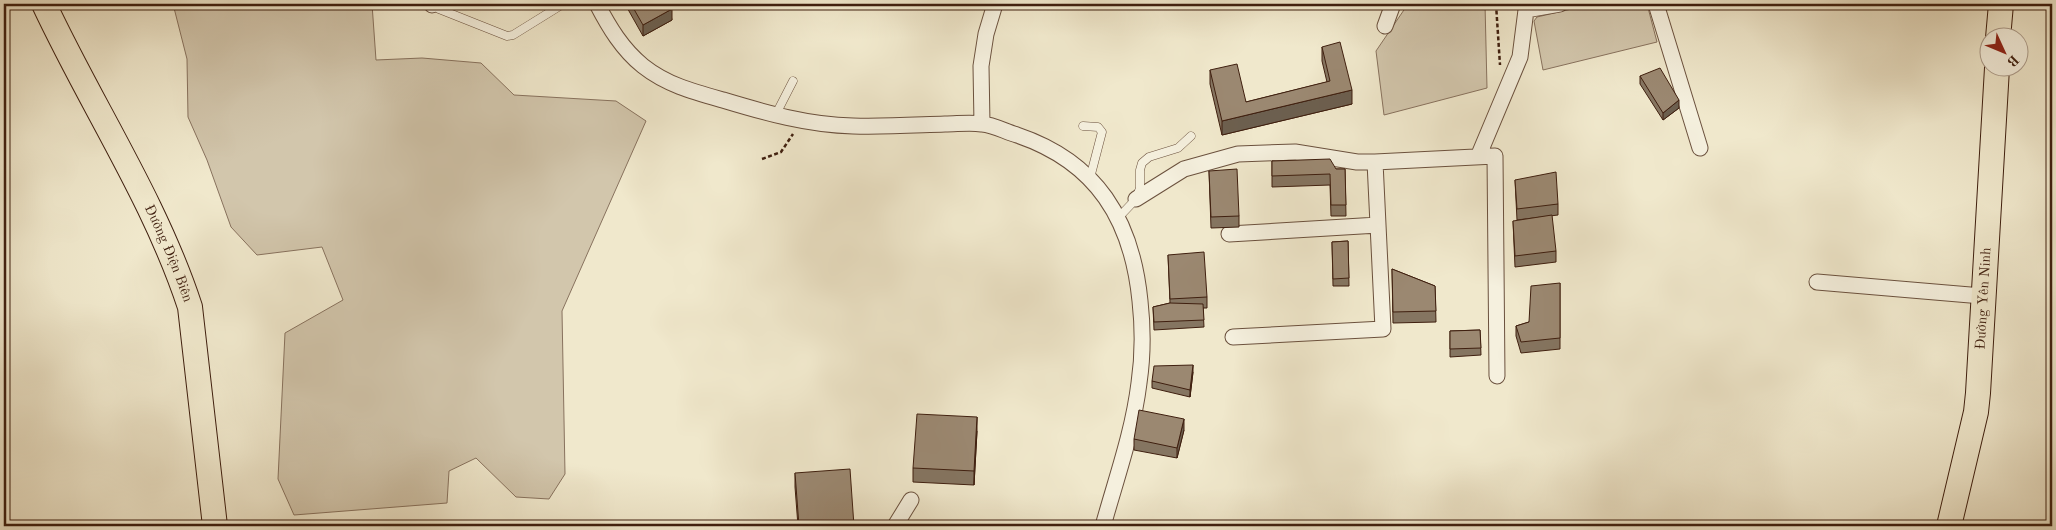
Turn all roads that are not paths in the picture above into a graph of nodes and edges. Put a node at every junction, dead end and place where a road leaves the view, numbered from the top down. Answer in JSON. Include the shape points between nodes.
{"nodes":[{"id":1,"x":44,"y":4,"type":"edge"},
{"id":2,"x":432,"y":4,"type":"edge"},
{"id":3,"x":563,"y":4,"type":"edge"},
{"id":4,"x":597,"y":4,"type":"edge"},
{"id":5,"x":995,"y":4,"type":"edge"},
{"id":6,"x":1393,"y":4,"type":"edge"},
{"id":7,"x":1560,"y":4,"type":"edge"},
{"id":8,"x":1656,"y":4,"type":"edge"},
{"id":9,"x":2001,"y":4,"type":"edge"},
{"id":10,"x":1385,"y":26,"type":"dead end"},
{"id":11,"x":1999,"y":28,"type":"edge"},
{"id":12,"x":1996,"y":78,"type":"edge"},
{"id":13,"x":793,"y":81,"type":"dead end"},
{"id":14,"x":776,"y":116,"type":"junction"},
{"id":15,"x":982,"y":124,"type":"junction"},
{"id":16,"x":1083,"y":126,"type":"dead end"},
{"id":17,"x":1191,"y":136,"type":"dead end"},
{"id":18,"x":1700,"y":148,"type":"dead end"},
{"id":19,"x":1478,"y":157,"type":"junction"},
{"id":20,"x":1375,"y":162,"type":"junction"},
{"id":21,"x":1090,"y":178,"type":"junction"},
{"id":22,"x":1136,"y":199,"type":"junction"},
{"id":23,"x":1119,"y":217,"type":"junction"},
{"id":24,"x":1378,"y":225,"type":"junction"},
{"id":25,"x":1229,"y":234,"type":"dead end"},
{"id":26,"x":1817,"y":282,"type":"dead end"},
{"id":27,"x":1982,"y":296,"type":"junction"},
{"id":28,"x":1233,"y":337,"type":"dead end"},
{"id":29,"x":1498,"y":376,"type":"dead end"},
{"id":30,"x":912,"y":500,"type":"dead end"},
{"id":31,"x":215,"y":526,"type":"edge"},
{"id":32,"x":895,"y":526,"type":"edge"},
{"id":33,"x":1104,"y":526,"type":"edge"},
{"id":34,"x":1949,"y":526,"type":"edge"}],
"edges":[{"from":1,"to":31,"type":"main road","name":"Đường Điện Biên","via":[[159,227],[187,298]]},
{"from":2,"to":3,"type":"lane","via":[[507,36]]},
{"from":4,"to":14,"type":"street","via":[[608,26],[627,51],[657,76],[674,86]]},
{"from":5,"to":15,"type":"street","via":[[980,66]]},
{"from":6,"to":10,"type":"street"},
{"from":7,"to":19,"type":"street","via":[[1526,10],[1520,58]]},
{"from":8,"to":18,"type":"street"},
{"from":9,"to":11,"type":"main road"},
{"from":12,"to":27,"type":"main road","name":"Đường Yên Ninh"},
{"from":13,"to":14,"type":"lane"},
{"from":14,"to":15,"type":"street","via":[[853,126]]},
{"from":15,"to":21,"type":"street","via":[[1035,141],[1070,161]]},
{"from":16,"to":21,"type":"lane","via":[[1098,127],[1102,132]]},
{"from":17,"to":22,"type":"lane","via":[[1178,148],[1148,157],[1142,163]]},
{"from":19,"to":20,"type":"street"},
{"from":19,"to":29,"type":"street","via":[[1494,156]]},
{"from":20,"to":22,"type":"street","via":[[1295,152],[1238,154],[1184,169]]},
{"from":20,"to":24,"type":"street"},
{"from":21,"to":23,"type":"street"},
{"from":22,"to":23,"type":"lane"},
{"from":23,"to":33,"type":"street","via":[[1133,259],[1138,287],[1142,349],[1134,414]]},
{"from":24,"to":25,"type":"street"},
{"from":24,"to":28,"type":"street","via":[[1383,329]]},
{"from":26,"to":27,"type":"street"},
{"from":27,"to":34,"type":"main road","name":"Đường Yên Ninh","via":[[1976,412]]},
{"from":30,"to":32,"type":"street"}]}
